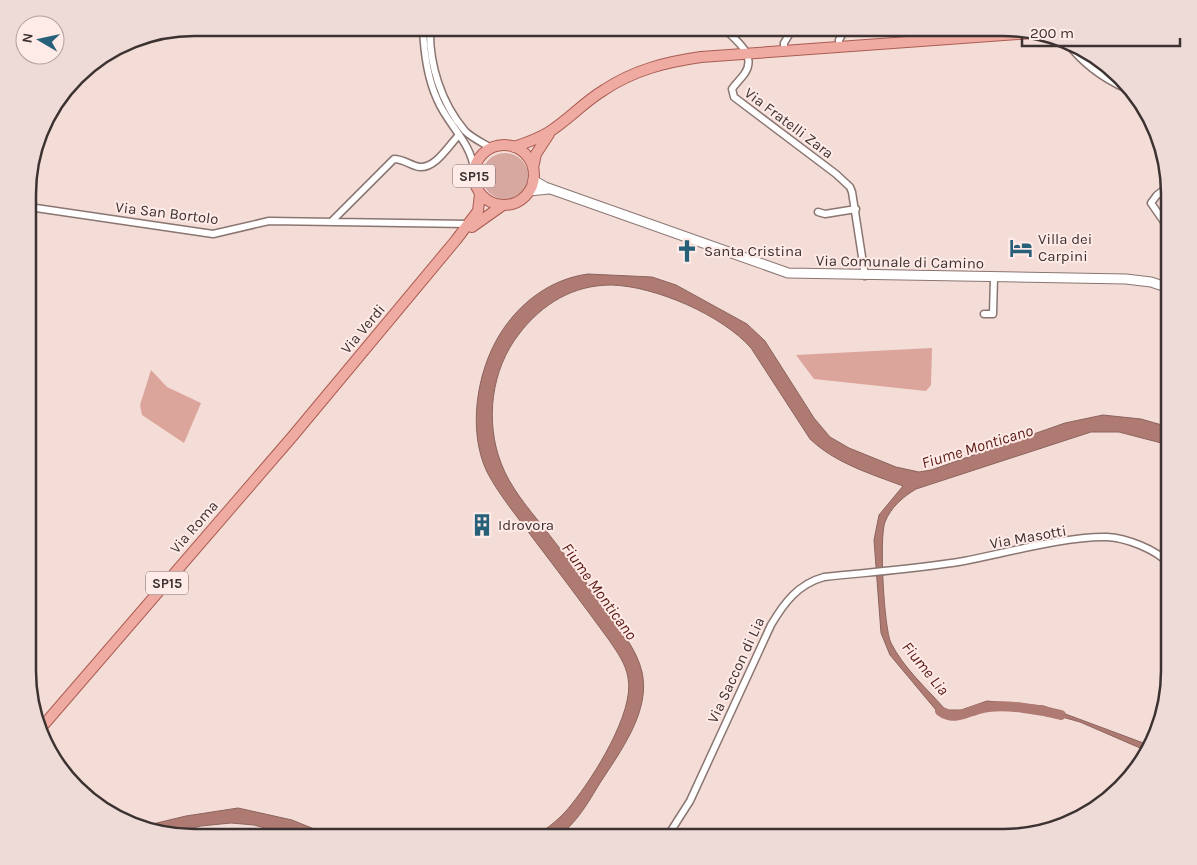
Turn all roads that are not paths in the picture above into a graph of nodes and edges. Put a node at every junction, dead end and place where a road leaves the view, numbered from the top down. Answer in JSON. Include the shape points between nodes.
{"nodes":[{"id":1,"x":424,"y":37,"type":"edge"},
{"id":2,"x":431,"y":37,"type":"edge"},
{"id":3,"x":732,"y":37,"type":"edge"},
{"id":4,"x":788,"y":37,"type":"edge"},
{"id":5,"x":841,"y":37,"type":"edge"},
{"id":6,"x":929,"y":37,"type":"edge"},
{"id":7,"x":935,"y":37,"type":"edge"},
{"id":8,"x":926,"y":40,"type":"junction"},
{"id":9,"x":839,"y":46,"type":"junction"},
{"id":10,"x":784,"y":50,"type":"junction"},
{"id":11,"x":747,"y":53,"type":"junction"},
{"id":12,"x":1078,"y":55,"type":"edge"},
{"id":13,"x":1114,"y":83,"type":"edge"},
{"id":14,"x":551,"y":131,"type":"junction"},
{"id":15,"x":459,"y":135,"type":"junction"},
{"id":16,"x":514,"y":147,"type":"junction"},
{"id":17,"x":491,"y":148,"type":"junction"},
{"id":18,"x":474,"y":169,"type":"junction"},
{"id":19,"x":533,"y":169,"type":"junction"},
{"id":20,"x":533,"y":180,"type":"junction"},
{"id":21,"x":554,"y":190,"type":"junction"},
{"id":22,"x":529,"y":191,"type":"junction"},
{"id":23,"x":1160,"y":193,"type":"edge"},
{"id":24,"x":480,"y":194,"type":"junction"},
{"id":25,"x":503,"y":205,"type":"junction"},
{"id":26,"x":36,"y":207,"type":"edge"},
{"id":27,"x":856,"y":209,"type":"junction"},
{"id":28,"x":818,"y":212,"type":"dead end"},
{"id":29,"x":1160,"y":216,"type":"edge"},
{"id":30,"x":331,"y":222,"type":"junction"},
{"id":31,"x":469,"y":224,"type":"junction"},
{"id":32,"x":456,"y":240,"type":"junction"},
{"id":33,"x":865,"y":276,"type":"junction"},
{"id":34,"x":994,"y":277,"type":"junction"},
{"id":35,"x":1160,"y":285,"type":"edge"},
{"id":36,"x":984,"y":314,"type":"dead end"},
{"id":37,"x":292,"y":437,"type":"joint"},
{"id":38,"x":1160,"y":556,"type":"edge"},
{"id":39,"x":875,"y":571,"type":"joint"},
{"id":40,"x":46,"y":723,"type":"edge"},
{"id":41,"x":672,"y":829,"type":"edge"}],
"edges":[{"from":1,"to":15,"type":"street","via":[[426,63],[437,100]]},
{"from":2,"to":17,"type":"street","via":[[438,83],[451,112],[467,132]]},
{"from":3,"to":11,"type":"street"},
{"from":4,"to":10,"type":"street"},
{"from":5,"to":9,"type":"street"},
{"from":6,"to":8,"type":"street"},
{"from":7,"to":8,"type":"main road","number":"SP15"},
{"from":8,"to":9,"type":"main road","number":"SP15"},
{"from":9,"to":10,"type":"main road","number":"SP15"},
{"from":10,"to":11,"type":"main road","number":"SP15"},
{"from":11,"to":14,"type":"main road","number":"SP15","via":[[668,62],[635,72],[604,89]]},
{"from":11,"to":27,"type":"street","name":"Via Fratelli Zara","via":[[750,62],[732,94],[836,174],[850,187]]},
{"from":12,"to":13,"type":"street","via":[[1102,77]]},
{"from":14,"to":16,"type":"main road","number":"SP15"},
{"from":14,"to":19,"type":"main road","number":"SP15","via":[[536,154]]},
{"from":15,"to":18,"type":"street","via":[[473,158]]},
{"from":15,"to":30,"type":"street","via":[[436,161],[427,166],[394,159]]},
{"from":16,"to":17,"type":"main road","number":"SP15"},
{"from":16,"to":19,"type":"main road","via":[[526,156]]},
{"from":17,"to":18,"type":"main road","number":"SP15","via":[[483,153]]},
{"from":18,"to":24,"type":"main road","number":"SP15"},
{"from":19,"to":20,"type":"main road","number":"SP15"},
{"from":20,"to":21,"type":"street","name":"Via Comunale di Camino"},
{"from":20,"to":22,"type":"main road","number":"SP15"},
{"from":21,"to":22,"type":"street","name":"Via Comunale di Camino"},
{"from":21,"to":33,"type":"street","name":"Via Comunale di Camino","via":[[781,272]]},
{"from":22,"to":25,"type":"main road","number":"SP15","via":[[518,202]]},
{"from":23,"to":29,"type":"street","via":[[1151,204]]},
{"from":24,"to":25,"type":"main road","number":"SP15"},
{"from":24,"to":31,"type":"main road","number":"SP15","via":[[478,211]]},
{"from":25,"to":32,"type":"main road","number":"SP15"},
{"from":26,"to":30,"type":"street","name":"Via San Bortolo","via":[[213,234],[269,221]]},
{"from":27,"to":28,"type":"street"},
{"from":27,"to":33,"type":"street","name":"Via Fratelli Zara"},
{"from":30,"to":31,"type":"street","name":"Via San Bortolo"},
{"from":31,"to":32,"type":"main road","number":"SP15"},
{"from":32,"to":37,"type":"main road","name":"Via Verdi","number":"SP15"},
{"from":33,"to":34,"type":"street","name":"Via Comunale di Camino"},
{"from":34,"to":35,"type":"street","name":"Via Comunale di Camino","via":[[1126,279]]},
{"from":34,"to":36,"type":"street","via":[[994,314]]},
{"from":37,"to":40,"type":"main road","name":"Via Roma","number":"SP15"},
{"from":38,"to":39,"type":"street","name":"Via Masotti","via":[[1128,541],[1106,537],[932,566]]},
{"from":39,"to":41,"type":"street","name":"Via Saccon di Lia","via":[[811,581],[784,604],[766,632],[690,801]]}]}
